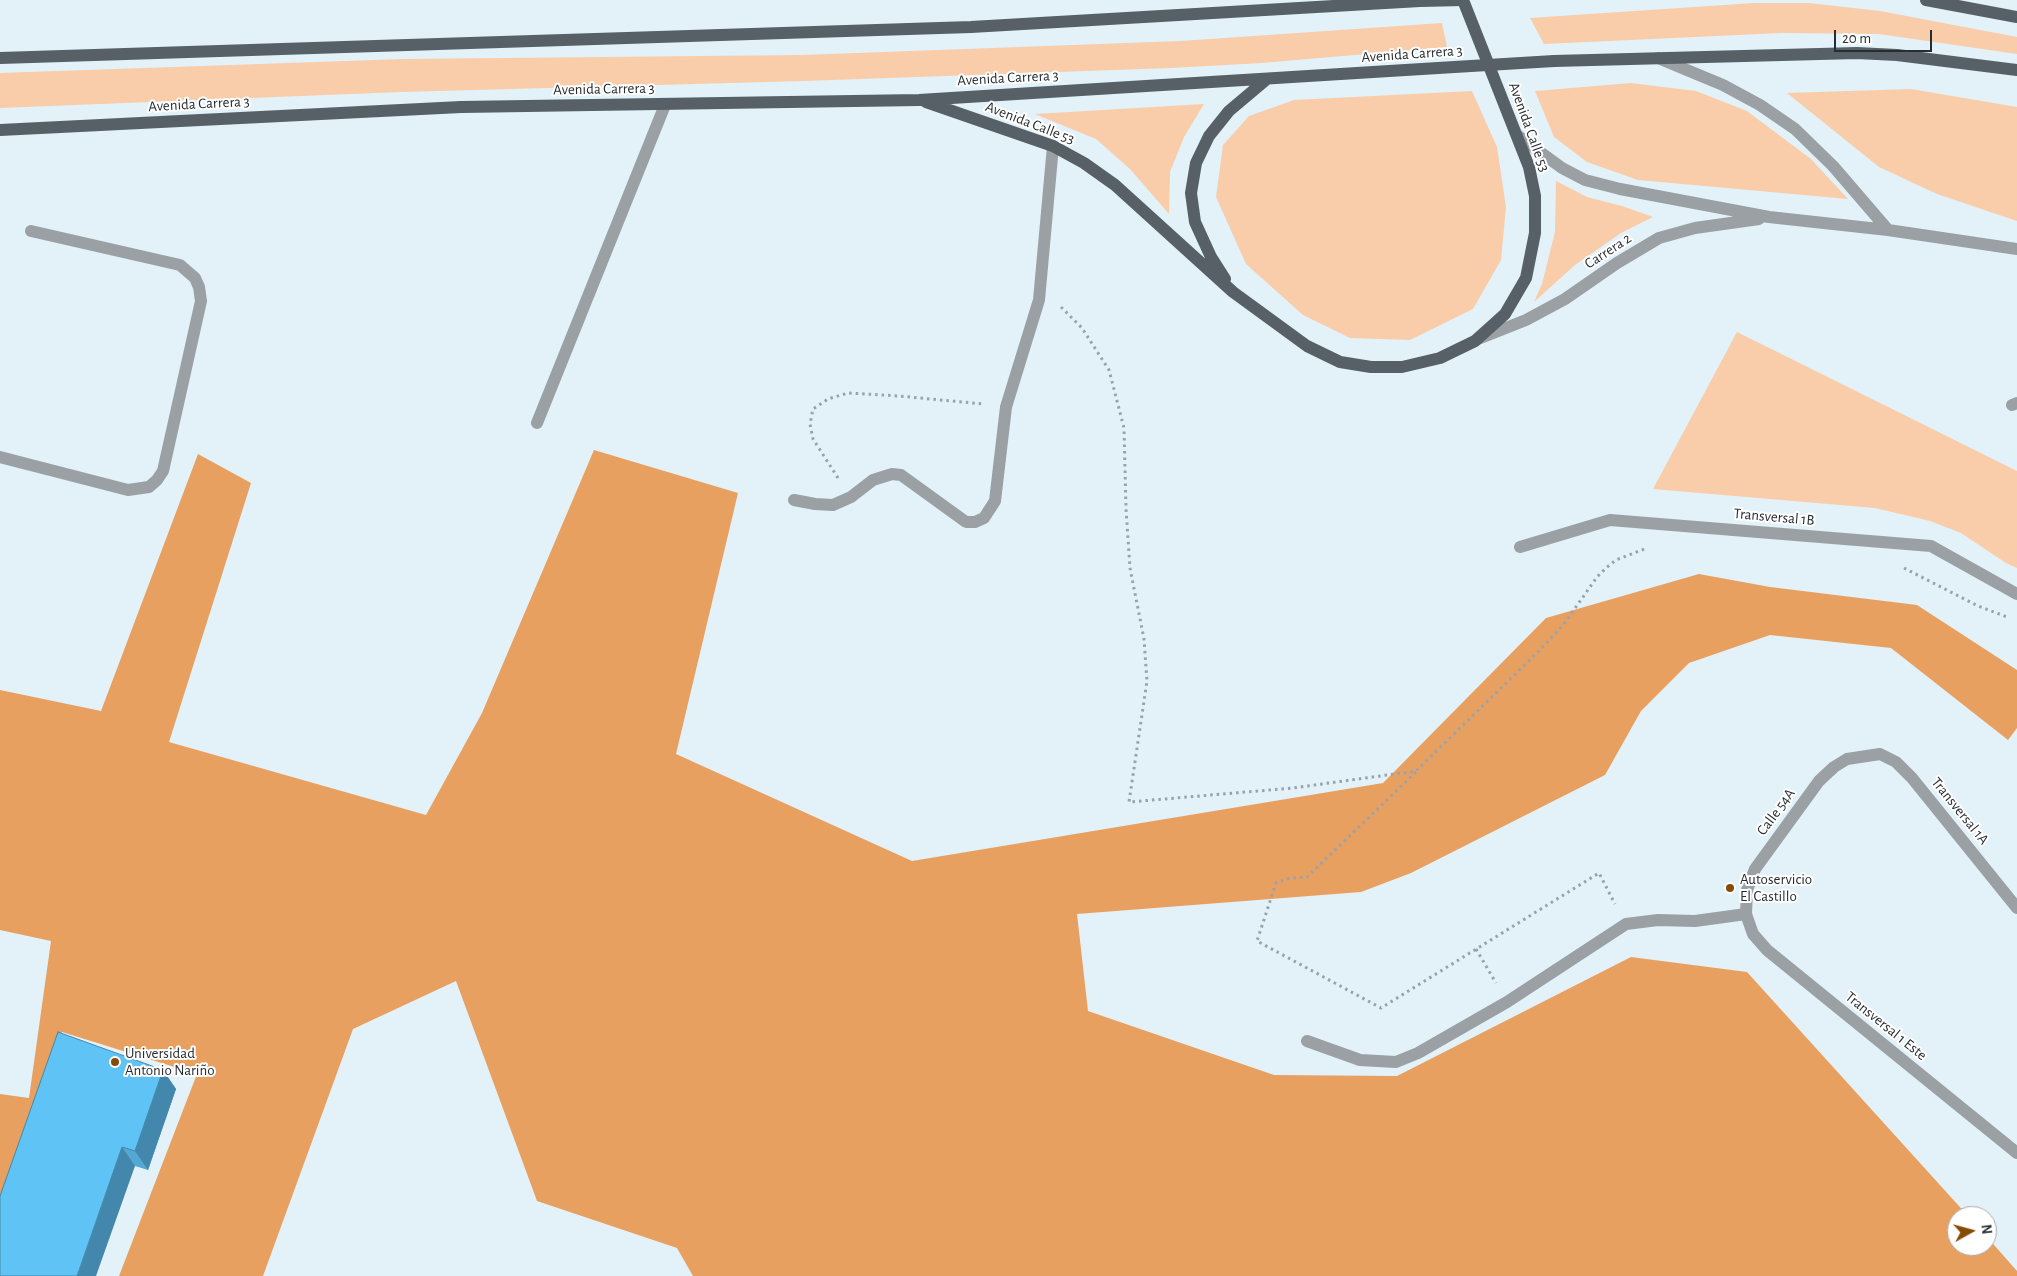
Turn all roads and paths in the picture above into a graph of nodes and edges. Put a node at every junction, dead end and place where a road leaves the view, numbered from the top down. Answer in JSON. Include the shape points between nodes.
{"nodes":[{"id":1,"x":1463,"y":0,"type":"edge"},
{"id":2,"x":1926,"y":0,"type":"edge"},
{"id":3,"x":2017,"y":16,"type":"edge"},
{"id":4,"x":1656,"y":57,"type":"junction"},
{"id":5,"x":0,"y":58,"type":"edge"},
{"id":6,"x":2017,"y":70,"type":"edge"},
{"id":7,"x":1267,"y":79,"type":"junction"},
{"id":8,"x":919,"y":100,"type":"junction"},
{"id":9,"x":666,"y":104,"type":"junction"},
{"id":10,"x":0,"y":130,"type":"edge"},
{"id":11,"x":1517,"y":135,"type":"junction"},
{"id":12,"x":1052,"y":146,"type":"junction"},
{"id":13,"x":1769,"y":217,"type":"junction"},
{"id":14,"x":1888,"y":230,"type":"junction"},
{"id":15,"x":31,"y":231,"type":"dead end"},
{"id":16,"x":2017,"y":249,"type":"edge"},
{"id":17,"x":1233,"y":292,"type":"junction"},
{"id":18,"x":1039,"y":300,"type":"junction"},
{"id":19,"x":1475,"y":340,"type":"junction"},
{"id":20,"x":1006,"y":407,"type":"junction"},
{"id":21,"x":537,"y":423,"type":"dead end"},
{"id":22,"x":0,"y":458,"type":"edge"},
{"id":23,"x":851,"y":497,"type":"junction"},
{"id":24,"x":794,"y":500,"type":"dead end"},
{"id":25,"x":1520,"y":547,"type":"dead end"},
{"id":26,"x":1649,"y":548,"type":"dead end"},
{"id":27,"x":1902,"y":567,"type":"dead end"},
{"id":28,"x":2017,"y":594,"type":"edge"},
{"id":29,"x":2010,"y":617,"type":"dead end"},
{"id":30,"x":1864,"y":756,"type":"joint"},
{"id":31,"x":1416,"y":771,"type":"junction"},
{"id":32,"x":2017,"y":908,"type":"edge"},
{"id":33,"x":1746,"y":914,"type":"junction"},
{"id":34,"x":1626,"y":924,"type":"junction"},
{"id":35,"x":1476,"y":949,"type":"junction"},
{"id":36,"x":1507,"y":1002,"type":"junction"},
{"id":37,"x":1307,"y":1041,"type":"dead end"},
{"id":38,"x":2017,"y":1153,"type":"edge"}],
"edges":[{"from":1,"to":5,"type":"main road","bridge":true,"via":[[971,27]]},
{"from":1,"to":11,"type":"main road","name":"Avenida Calle 53"},
{"from":2,"to":3,"type":"main road"},
{"from":4,"to":6,"type":"main road","name":"Avenida Carrera 3","via":[[1857,53]]},
{"from":4,"to":7,"type":"main road","name":"Avenida Carrera 3","bridge":true},
{"from":4,"to":14,"type":"street","via":[[1724,85],[1795,129],[1833,166]]},
{"from":7,"to":8,"type":"main road","name":"Avenida Carrera 3"},
{"from":7,"to":17,"type":"main road","name":"Avenida Calle 53","via":[[1229,111],[1209,136],[1196,163],[1191,193],[1195,222],[1211,257]]},
{"from":8,"to":9,"type":"main road","name":"Avenida Carrera 3"},
{"from":8,"to":12,"type":"main road","name":"Avenida Calle 53"},
{"from":9,"to":10,"type":"main road","name":"Avenida Carrera 3","via":[[461,107]]},
{"from":9,"to":21,"type":"street"},
{"from":11,"to":13,"type":"street","name":"Carrera 2","via":[[1562,168],[1585,180]]},
{"from":11,"to":19,"type":"main road","name":"Avenida Calle 53","via":[[1535,196],[1536,234],[1526,278],[1505,314]]},
{"from":12,"to":17,"type":"main road","name":"Avenida Calle 53","via":[[1115,185]]},
{"from":12,"to":18,"type":"street"},
{"from":13,"to":14,"type":"street","name":"Carrera 2"},
{"from":13,"to":19,"type":"street","name":"Carrera 2","via":[[1695,228],[1659,238],[1565,299],[1526,320]]},
{"from":14,"to":16,"type":"street","name":"Carrera 2"},
{"from":15,"to":22,"type":"street","via":[[180,265],[195,278],[200,287],[201,301],[163,470],[157,480],[148,486],[128,490]]},
{"from":17,"to":19,"type":"main road","name":"Avenida Calle 53","via":[[1307,346],[1340,362],[1402,367],[1440,358]]},
{"from":18,"to":20,"type":"street"},
{"from":18,"to":31,"type":"path","via":[[1063,308],[1096,348],[1109,370],[1124,428],[1130,568],[1144,639],[1147,681],[1129,802],[1292,788]]},
{"from":20,"to":23,"type":"street","via":[[995,501],[984,518],[966,522],[901,475],[880,477]]},
{"from":20,"to":23,"type":"path","via":[[848,393],[828,399],[813,409],[810,424],[823,457]]},
{"from":23,"to":24,"type":"street","via":[[834,505]]},
{"from":25,"to":28,"type":"street","name":"Transversal 1B","via":[[1610,520],[1931,546]]},
{"from":26,"to":31,"type":"path","via":[[1616,560],[1597,576],[1564,624],[1540,651]]},
{"from":27,"to":29,"type":"path","via":[[1978,606]]},
{"from":30,"to":32,"type":"street","name":"Transversal 1A","via":[[1880,754],[1896,762]]},
{"from":30,"to":33,"type":"street","name":"Calle 54A","via":[[1848,759],[1819,781],[1754,869],[1747,890]]},
{"from":31,"to":35,"type":"path","via":[[1307,877],[1276,883],[1257,941],[1381,1008]]},
{"from":33,"to":34,"type":"street","via":[[1695,921],[1658,920]]},
{"from":33,"to":38,"type":"street","name":"Transversal 1 Este","via":[[1753,934],[1767,950]]},
{"from":34,"to":35,"type":"path","via":[[1599,873]]},
{"from":34,"to":36,"type":"street"},
{"from":35,"to":36,"type":"path"},
{"from":36,"to":37,"type":"street","via":[[1418,1053],[1396,1062],[1360,1060]]}]}
